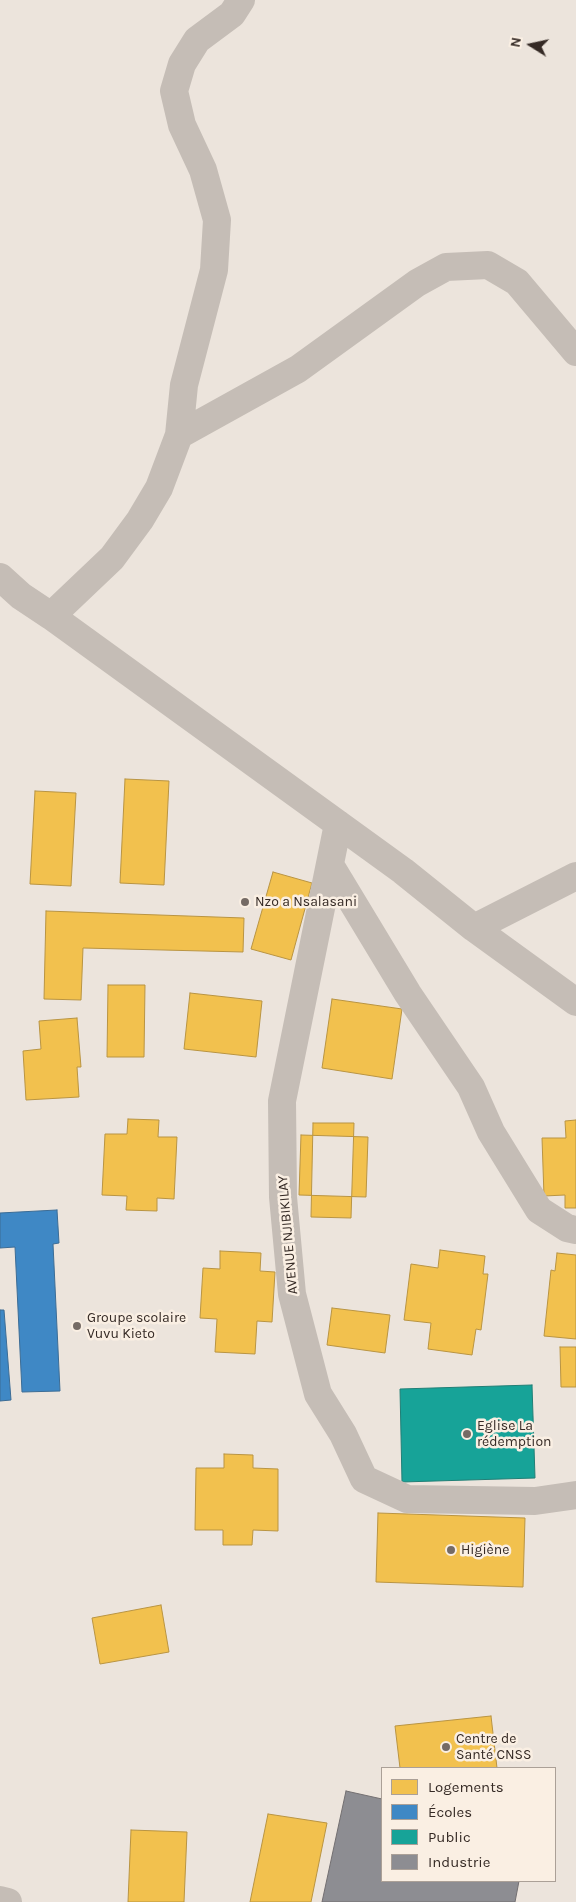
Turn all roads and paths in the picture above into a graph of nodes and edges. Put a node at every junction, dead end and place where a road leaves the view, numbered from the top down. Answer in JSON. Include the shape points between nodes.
{"nodes":[{"id":1,"x":241,"y":0,"type":"edge"},
{"id":2,"x":576,"y":352,"type":"edge"},
{"id":3,"x":179,"y":435,"type":"junction"},
{"id":4,"x":0,"y":577,"type":"edge"},
{"id":5,"x":11,"y":594,"type":"edge"},
{"id":6,"x":51,"y":616,"type":"junction"},
{"id":7,"x":338,"y":824,"type":"junction"},
{"id":8,"x":330,"y":865,"type":"junction"},
{"id":9,"x":576,"y":876,"type":"edge"},
{"id":10,"x":474,"y":928,"type":"junction"},
{"id":11,"x":576,"y":1002,"type":"edge"},
{"id":12,"x":576,"y":1230,"type":"edge"},
{"id":13,"x":576,"y":1495,"type":"edge"},
{"id":14,"x":0,"y":1900,"type":"edge"},
{"id":15,"x":8,"y":1902,"type":"edge"}],
"edges":[{"from":1,"to":3,"type":"street","via":[[232,14],[197,40],[182,64],[174,91],[182,125],[204,170],[217,220],[214,270],[184,385]]},
{"from":2,"to":3,"type":"street","via":[[517,282],[488,265],[446,267],[417,282],[298,369]]},
{"from":3,"to":6,"type":"street","via":[[159,488],[140,520],[112,558]]},
{"from":4,"to":5,"type":"street"},
{"from":5,"to":6,"type":"street"},
{"from":6,"to":7,"type":"street"},
{"from":7,"to":8,"type":"street","name":"AVENUE NJIBIKILAY"},
{"from":7,"to":10,"type":"street"},
{"from":8,"to":12,"type":"street","via":[[408,994],[471,1087],[491,1132],[539,1210],[567,1228]]},
{"from":8,"to":13,"type":"street","name":"AVENUE NJIBIKILAY","via":[[282,1101],[283,1197],[292,1294],[318,1394],[343,1434],[364,1479],[407,1499],[535,1501]]},
{"from":9,"to":10,"type":"street"},
{"from":10,"to":11,"type":"street"},
{"from":14,"to":15,"type":"street"}]}
